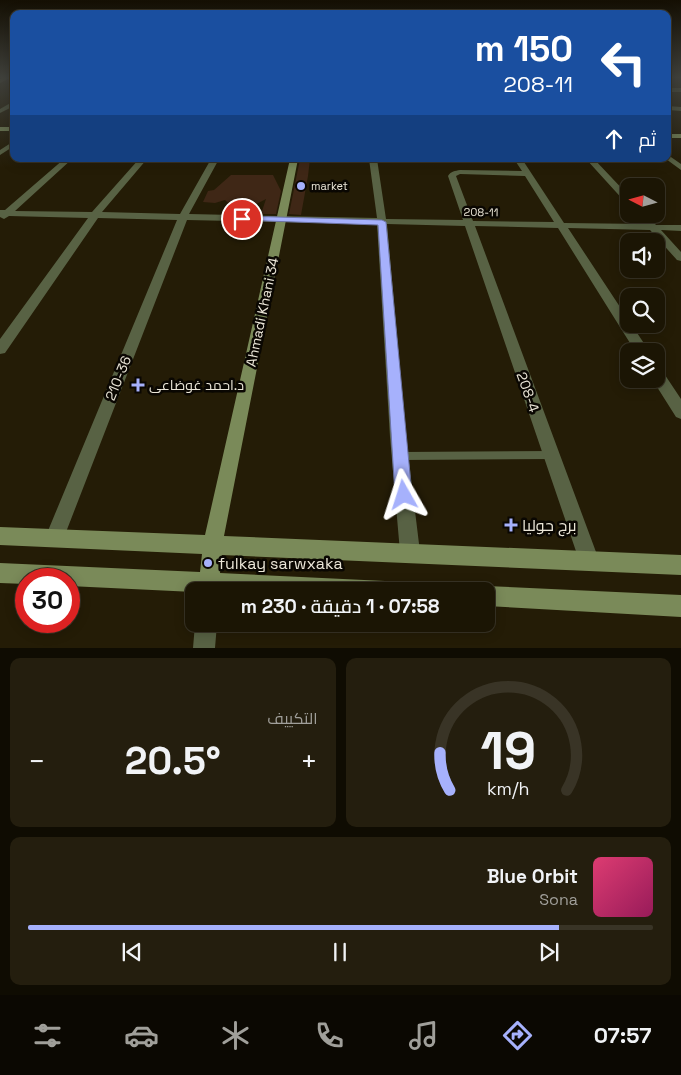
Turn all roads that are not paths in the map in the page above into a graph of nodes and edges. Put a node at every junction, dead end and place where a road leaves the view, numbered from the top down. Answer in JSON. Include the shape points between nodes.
{"nodes":[{"id":1,"x":671,"y":160,"type":"edge"},
{"id":2,"x":64,"y":162,"type":"edge"},
{"id":3,"x":140,"y":162,"type":"edge"},
{"id":4,"x":213,"y":162,"type":"edge"},
{"id":5,"x":293,"y":162,"type":"edge"},
{"id":6,"x":373,"y":162,"type":"edge"},
{"id":7,"x":520,"y":162,"type":"edge"},
{"id":8,"x":593,"y":162,"type":"edge"},
{"id":9,"x":681,"y":168,"type":"edge"},
{"id":10,"x":528,"y":174,"type":"junction"},
{"id":11,"x":620,"y":191,"type":"edge"},
{"id":12,"x":2,"y":215,"type":"edge"},
{"id":13,"x":95,"y":215,"type":"junction"},
{"id":14,"x":183,"y":217,"type":"junction"},
{"id":15,"x":281,"y":220,"type":"junction"},
{"id":16,"x":382,"y":222,"type":"junction"},
{"id":17,"x":648,"y":223,"type":"edge"},
{"id":18,"x":468,"y":224,"type":"junction"},
{"id":19,"x":563,"y":227,"type":"junction"},
{"id":20,"x":653,"y":228,"type":"junction"},
{"id":21,"x":681,"y":228,"type":"edge"},
{"id":22,"x":681,"y":258,"type":"edge"},
{"id":23,"x":637,"y":343,"type":"edge"},
{"id":24,"x":0,"y":349,"type":"edge"},
{"id":25,"x":665,"y":387,"type":"edge"},
{"id":26,"x":681,"y":412,"type":"edge"},
{"id":27,"x":551,"y":455,"type":"junction"},
{"id":28,"x":399,"y":456,"type":"junction"},
{"id":29,"x":0,"y":536,"type":"edge"},
{"id":30,"x":54,"y":538,"type":"junction"},
{"id":31,"x":213,"y":544,"type":"junction"},
{"id":32,"x":410,"y":552,"type":"junction"},
{"id":33,"x":589,"y":560,"type":"junction"},
{"id":34,"x":681,"y":565,"type":"edge"},
{"id":35,"x":0,"y":573,"type":"edge"},
{"id":36,"x":209,"y":582,"type":"edge"},
{"id":37,"x":185,"y":585,"type":"edge"},
{"id":38,"x":495,"y":596,"type":"edge"},
{"id":39,"x":681,"y":606,"type":"edge"},
{"id":40,"x":205,"y":632,"type":"edge"},
{"id":41,"x":204,"y":648,"type":"edge"}],
"edges":[{"from":1,"to":9,"type":"street"},
{"from":2,"to":12,"type":"street"},
{"from":3,"to":13,"type":"street"},
{"from":4,"to":14,"type":"street","name":"210-36"},
{"from":5,"to":15,"type":"main road","name":"Ahmadi Khani 34"},
{"from":6,"to":16,"type":"street"},
{"from":7,"to":10,"type":"street"},
{"from":8,"to":11,"type":"street"},
{"from":10,"to":18,"type":"street","name":"208-4","via":[[455,173],[452,176]]},
{"from":10,"to":19,"type":"street"},
{"from":12,"to":13,"type":"street"},
{"from":13,"to":14,"type":"street"},
{"from":13,"to":24,"type":"street"},
{"from":14,"to":15,"type":"street"},
{"from":14,"to":30,"type":"street","name":"210-36"},
{"from":15,"to":16,"type":"street","name":"208-11"},
{"from":15,"to":31,"type":"main road","name":"Ahmadi Khani 34"},
{"from":16,"to":18,"type":"street","name":"208-11"},
{"from":16,"to":28,"type":"street"},
{"from":17,"to":20,"type":"street"},
{"from":18,"to":19,"type":"street","name":"208-11"},
{"from":18,"to":27,"type":"street","name":"208-4"},
{"from":19,"to":20,"type":"street","name":"208-11"},
{"from":19,"to":23,"type":"street"},
{"from":20,"to":21,"type":"street","name":"208-11"},
{"from":20,"to":22,"type":"street"},
{"from":25,"to":26,"type":"street"},
{"from":27,"to":28,"type":"lane"},
{"from":27,"to":33,"type":"street","name":"208-4"},
{"from":28,"to":32,"type":"street"},
{"from":29,"to":30,"type":"main road"},
{"from":30,"to":31,"type":"main road"},
{"from":31,"to":32,"type":"main road"},
{"from":31,"to":36,"type":"main road","name":"Ahmadi Khani 34"},
{"from":32,"to":33,"type":"main road"},
{"from":33,"to":34,"type":"main road"},
{"from":35,"to":37,"type":"main road"},
{"from":38,"to":39,"type":"main road"},
{"from":40,"to":41,"type":"street"}]}
